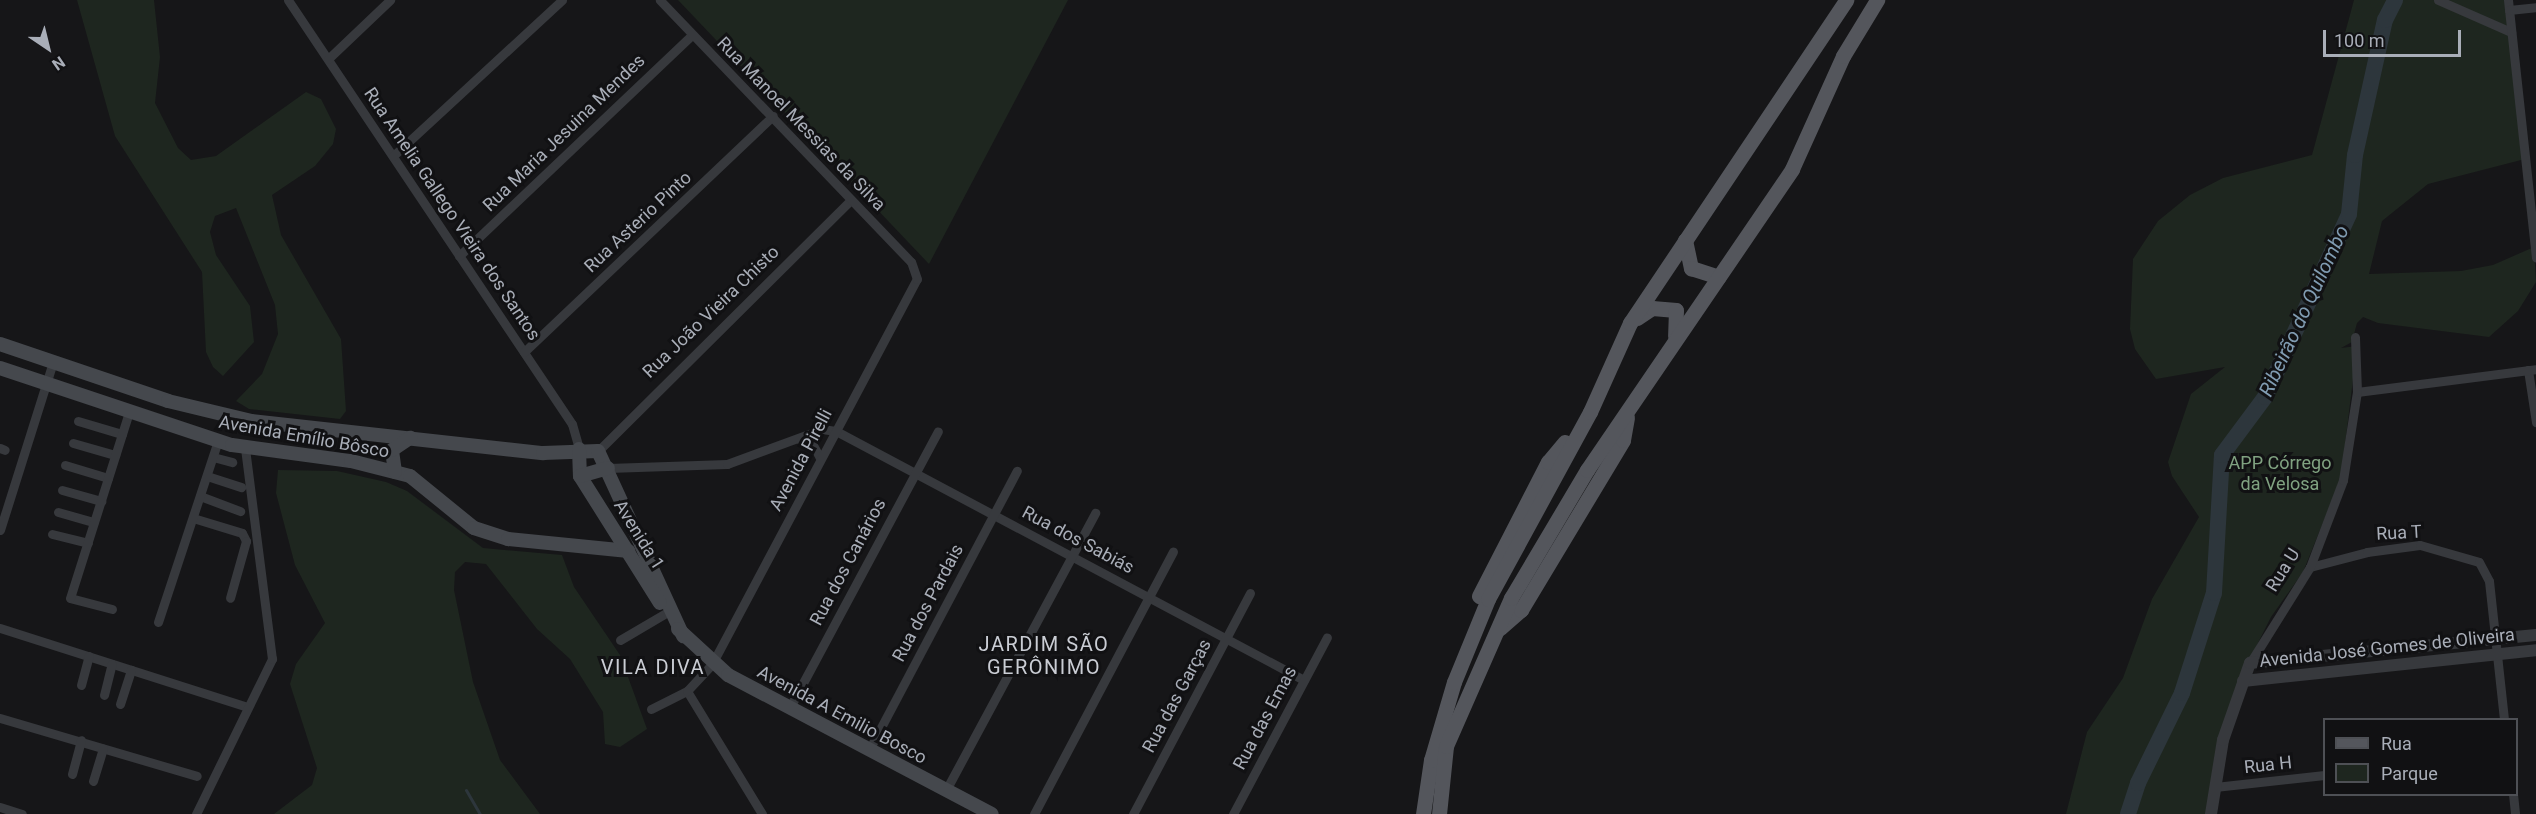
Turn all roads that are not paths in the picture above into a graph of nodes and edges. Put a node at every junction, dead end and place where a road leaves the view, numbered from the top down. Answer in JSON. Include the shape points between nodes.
{"nodes":[{"id":1,"x":288,"y":0,"type":"edge"},
{"id":2,"x":390,"y":0,"type":"edge"},
{"id":3,"x":562,"y":0,"type":"edge"},
{"id":4,"x":660,"y":0,"type":"edge"},
{"id":5,"x":1846,"y":0,"type":"edge"},
{"id":6,"x":1877,"y":0,"type":"edge"},
{"id":7,"x":2438,"y":0,"type":"edge"},
{"id":8,"x":2508,"y":0,"type":"edge"},
{"id":9,"x":2536,"y":7,"type":"edge"},
{"id":10,"x":2509,"y":10,"type":"junction"},
{"id":11,"x":2511,"y":32,"type":"junction"},
{"id":12,"x":692,"y":35,"type":"junction"},
{"id":13,"x":328,"y":59,"type":"junction"},
{"id":14,"x":773,"y":116,"type":"junction"},
{"id":15,"x":393,"y":156,"type":"junction"},
{"id":16,"x":851,"y":200,"type":"junction"},
{"id":17,"x":1685,"y":240,"type":"junction"},
{"id":18,"x":459,"y":256,"type":"junction"},
{"id":19,"x":2536,"y":257,"type":"edge"},
{"id":20,"x":916,"y":272,"type":"joint"},
{"id":21,"x":1719,"y":277,"type":"junction"},
{"id":22,"x":1630,"y":323,"type":"junction"},
{"id":23,"x":2355,"y":337,"type":"dead end"},
{"id":24,"x":1675,"y":342,"type":"junction"},
{"id":25,"x":0,"y":344,"type":"edge"},
{"id":26,"x":524,"y":351,"type":"junction"},
{"id":27,"x":53,"y":362,"type":"junction"},
{"id":28,"x":0,"y":368,"type":"edge"},
{"id":29,"x":2532,"y":369,"type":"edge"},
{"id":30,"x":48,"y":384,"type":"junction"},
{"id":31,"x":2357,"y":392,"type":"junction"},
{"id":32,"x":203,"y":411,"type":"junction"},
{"id":33,"x":129,"y":412,"type":"junction"},
{"id":34,"x":78,"y":421,"type":"dead end"},
{"id":35,"x":2536,"y":422,"type":"edge"},
{"id":36,"x":836,"y":431,"type":"junction"},
{"id":37,"x":938,"y":431,"type":"dead end"},
{"id":38,"x":122,"y":434,"type":"junction"},
{"id":39,"x":412,"y":438,"type":"junction"},
{"id":40,"x":212,"y":440,"type":"junction"},
{"id":41,"x":801,"y":441,"type":"junction"},
{"id":42,"x":74,"y":443,"type":"dead end"},
{"id":43,"x":245,"y":448,"type":"junction"},
{"id":44,"x":579,"y":449,"type":"junction"},
{"id":45,"x":598,"y":451,"type":"junction"},
{"id":46,"x":115,"y":455,"type":"junction"},
{"id":47,"x":213,"y":457,"type":"junction"},
{"id":48,"x":820,"y":458,"type":"junction"},
{"id":49,"x":232,"y":462,"type":"dead end"},
{"id":50,"x":65,"y":465,"type":"dead end"},
{"id":51,"x":609,"y":468,"type":"junction"},
{"id":52,"x":1017,"y":471,"type":"dead end"},
{"id":53,"x":395,"y":472,"type":"junction"},
{"id":54,"x":915,"y":472,"type":"junction"},
{"id":55,"x":207,"y":476,"type":"junction"},
{"id":56,"x":580,"y":476,"type":"junction"},
{"id":57,"x":108,"y":478,"type":"junction"},
{"id":58,"x":241,"y":488,"type":"dead end"},
{"id":59,"x":62,"y":490,"type":"dead end"},
{"id":60,"x":200,"y":496,"type":"junction"},
{"id":61,"x":101,"y":501,"type":"junction"},
{"id":62,"x":240,"y":511,"type":"dead end"},
{"id":63,"x":58,"y":512,"type":"dead end"},
{"id":64,"x":1095,"y":513,"type":"dead end"},
{"id":65,"x":994,"y":514,"type":"junction"},
{"id":66,"x":193,"y":518,"type":"junction"},
{"id":67,"x":94,"y":522,"type":"junction"},
{"id":68,"x":0,"y":530,"type":"edge"},
{"id":69,"x":52,"y":534,"type":"dead end"},
{"id":70,"x":88,"y":543,"type":"junction"},
{"id":71,"x":628,"y":551,"type":"junction"},
{"id":72,"x":1173,"y":551,"type":"dead end"},
{"id":73,"x":1072,"y":556,"type":"junction"},
{"id":74,"x":2310,"y":567,"type":"junction"},
{"id":75,"x":1250,"y":593,"type":"dead end"},
{"id":76,"x":1149,"y":596,"type":"junction"},
{"id":77,"x":230,"y":598,"type":"dead end"},
{"id":78,"x":112,"y":609,"type":"dead end"},
{"id":79,"x":666,"y":613,"type":"junction"},
{"id":80,"x":158,"y":622,"type":"dead end"},
{"id":81,"x":0,"y":628,"type":"edge"},
{"id":82,"x":2536,"y":635,"type":"edge"},
{"id":83,"x":683,"y":636,"type":"junction"},
{"id":84,"x":1327,"y":637,"type":"dead end"},
{"id":85,"x":1226,"y":638,"type":"junction"},
{"id":86,"x":2495,"y":639,"type":"junction"},
{"id":87,"x":620,"y":640,"type":"dead end"},
{"id":88,"x":2536,"y":650,"type":"edge"},
{"id":89,"x":89,"y":656,"type":"junction"},
{"id":90,"x":2497,"y":657,"type":"junction"},
{"id":91,"x":2250,"y":663,"type":"junction"},
{"id":92,"x":112,"y":664,"type":"junction"},
{"id":93,"x":712,"y":664,"type":"junction"},
{"id":94,"x":131,"y":670,"type":"junction"},
{"id":95,"x":1304,"y":680,"type":"junction"},
{"id":96,"x":2242,"y":681,"type":"junction"},
{"id":97,"x":81,"y":685,"type":"dead end"},
{"id":98,"x":687,"y":691,"type":"junction"},
{"id":99,"x":104,"y":695,"type":"dead end"},
{"id":100,"x":120,"y":704,"type":"dead end"},
{"id":101,"x":247,"y":707,"type":"junction"},
{"id":102,"x":651,"y":709,"type":"dead end"},
{"id":103,"x":789,"y":709,"type":"junction"},
{"id":104,"x":0,"y":718,"type":"edge"},
{"id":105,"x":2504,"y":718,"type":"edge"},
{"id":106,"x":81,"y":741,"type":"junction"},
{"id":107,"x":103,"y":748,"type":"junction"},
{"id":108,"x":869,"y":750,"type":"junction"},
{"id":109,"x":72,"y":774,"type":"dead end"},
{"id":110,"x":2323,"y":775,"type":"edge"},
{"id":111,"x":197,"y":776,"type":"dead end"},
{"id":112,"x":93,"y":781,"type":"dead end"},
{"id":113,"x":2214,"y":787,"type":"junction"},
{"id":114,"x":946,"y":790,"type":"junction"},
{"id":115,"x":2513,"y":796,"type":"edge"},
{"id":116,"x":0,"y":807,"type":"edge"},
{"id":117,"x":22,"y":814,"type":"edge"},
{"id":118,"x":196,"y":814,"type":"edge"},
{"id":119,"x":762,"y":814,"type":"edge"},
{"id":120,"x":992,"y":814,"type":"edge"},
{"id":121,"x":1034,"y":814,"type":"edge"},
{"id":122,"x":1133,"y":814,"type":"edge"},
{"id":123,"x":1233,"y":814,"type":"edge"},
{"id":124,"x":1423,"y":814,"type":"edge"},
{"id":125,"x":1438,"y":814,"type":"edge"},
{"id":126,"x":2211,"y":814,"type":"edge"},
{"id":127,"x":2515,"y":814,"type":"edge"}],
"edges":[{"from":1,"to":13,"type":"street","name":"Rua Amelia Gallego Vieira dos Santos"},
{"from":2,"to":13,"type":"street"},
{"from":3,"to":15,"type":"street"},
{"from":4,"to":12,"type":"street","name":"Rua Manoel Messias da Silva"},
{"from":5,"to":17,"type":"main road"},
{"from":6,"to":21,"type":"main road","via":[[1843,56],[1792,169]]},
{"from":7,"to":11,"type":"street"},
{"from":8,"to":10,"type":"street"},
{"from":9,"to":10,"type":"street"},
{"from":10,"to":11,"type":"street"},
{"from":11,"to":19,"type":"street"},
{"from":12,"to":14,"type":"street","name":"Rua Manoel Messias da Silva"},
{"from":12,"to":18,"type":"street","name":"Rua Maria Jesuina Mendes"},
{"from":13,"to":15,"type":"street","name":"Rua Amelia Gallego Vieira dos Santos"},
{"from":14,"to":16,"type":"street","name":"Rua Manoel Messias da Silva"},
{"from":14,"to":26,"type":"street","name":"Rua Asterio Pinto"},
{"from":15,"to":18,"type":"street","name":"Rua Amelia Gallego Vieira dos Santos"},
{"from":16,"to":20,"type":"street","name":"Rua Manoel Messias da Silva"},
{"from":16,"to":45,"type":"street","name":"Rua João Vieira Chisto"},
{"from":17,"to":21,"type":"main road","via":[[1691,268]]},
{"from":17,"to":22,"type":"main road"},
{"from":18,"to":26,"type":"street","name":"Rua Amelia Gallego Vieira dos Santos"},
{"from":20,"to":36,"type":"street","name":"Avenida Pirelli","via":[[914,291]]},
{"from":21,"to":24,"type":"main road"},
{"from":22,"to":24,"type":"main road","via":[[1652,308],[1676,310],[1680,320]]},
{"from":22,"to":124,"type":"main road","via":[[1590,412],[1488,599],[1454,682],[1431,760]]},
{"from":23,"to":31,"type":"street","name":"Rua U"},
{"from":24,"to":125,"type":"main road","via":[[1511,598],[1446,746]]},
{"from":25,"to":27,"type":"main road","name":"Avenida Emílio Bôsco"},
{"from":26,"to":44,"type":"street","name":"Rua Amelia Gallego Vieira dos Santos","via":[[579,435]]},
{"from":27,"to":30,"type":"street"},
{"from":27,"to":32,"type":"main road","name":"Avenida Emílio Bôsco"},
{"from":28,"to":30,"type":"main road","name":"Avenida Emílio Bôsco"},
{"from":29,"to":31,"type":"street"},
{"from":29,"to":35,"type":"street"},
{"from":30,"to":33,"type":"main road","name":"Avenida Emílio Bôsco"},
{"from":30,"to":68,"type":"street"},
{"from":31,"to":74,"type":"street","name":"Rua U","via":[[2343,480]]},
{"from":32,"to":39,"type":"main road","name":"Avenida Emílio Bôsco","via":[[323,431]]},
{"from":32,"to":40,"type":"main road","via":[[215,425]]},
{"from":33,"to":38,"type":"street"},
{"from":33,"to":40,"type":"main road","name":"Avenida Emílio Bôsco"},
{"from":34,"to":38,"type":"street"},
{"from":36,"to":41,"type":"street","via":[[822,429]]},
{"from":36,"to":48,"type":"street","name":"Avenida Pirelli"},
{"from":36,"to":54,"type":"street","name":"Rua dos Sabiás"},
{"from":37,"to":54,"type":"street","name":"Rua dos Canários"},
{"from":38,"to":46,"type":"street"},
{"from":39,"to":44,"type":"main road","name":"Avenida Emílio Bôsco","via":[[543,453]]},
{"from":39,"to":53,"type":"main road","via":[[392,450]]},
{"from":40,"to":43,"type":"main road","name":"Avenida Emílio Bôsco"},
{"from":40,"to":47,"type":"street"},
{"from":41,"to":48,"type":"street","via":[[812,443]]},
{"from":41,"to":51,"type":"street","via":[[727,464]]},
{"from":42,"to":46,"type":"street"},
{"from":43,"to":53,"type":"main road","name":"Avenida Emílio Bôsco","via":[[351,461]]},
{"from":43,"to":101,"type":"street","via":[[273,648]]},
{"from":44,"to":45,"type":"main road","name":"Avenida Emílio Bôsco"},
{"from":44,"to":56,"type":"main road"},
{"from":45,"to":51,"type":"main road"},
{"from":46,"to":57,"type":"street"},
{"from":47,"to":49,"type":"street"},
{"from":47,"to":55,"type":"street"},
{"from":48,"to":93,"type":"street","name":"Avenida Pirelli"},
{"from":50,"to":57,"type":"street"},
{"from":51,"to":56,"type":"main road"},
{"from":51,"to":83,"type":"main road"},
{"from":52,"to":65,"type":"street","name":"Rua dos Pardais"},
{"from":53,"to":71,"type":"main road","name":"Avenida Emílio Bôsco","via":[[410,476],[474,528],[508,539]]},
{"from":54,"to":65,"type":"street","name":"Rua dos Sabiás"},
{"from":54,"to":103,"type":"street","name":"Rua dos Canários"},
{"from":55,"to":58,"type":"street"},
{"from":55,"to":60,"type":"street"},
{"from":56,"to":71,"type":"main road","name":"Avenida 1"},
{"from":57,"to":61,"type":"street"},
{"from":59,"to":61,"type":"street"},
{"from":60,"to":62,"type":"street"},
{"from":60,"to":66,"type":"street"},
{"from":61,"to":67,"type":"street"},
{"from":63,"to":67,"type":"street"},
{"from":64,"to":73,"type":"street"},
{"from":65,"to":73,"type":"street","name":"Rua dos Sabiás"},
{"from":65,"to":108,"type":"street","name":"Rua dos Pardais"},
{"from":66,"to":77,"type":"street","via":[[242,533],[246,541]]},
{"from":66,"to":80,"type":"street"},
{"from":67,"to":70,"type":"street"},
{"from":69,"to":70,"type":"street"},
{"from":70,"to":78,"type":"street","via":[[70,598]]},
{"from":71,"to":79,"type":"main road","name":"Avenida 1"},
{"from":72,"to":76,"type":"street"},
{"from":73,"to":76,"type":"street","name":"Rua dos Sabiás"},
{"from":73,"to":114,"type":"street"},
{"from":74,"to":86,"type":"street","name":"Rua T","via":[[2367,552],[2420,546],[2463,555],[2486,571]]},
{"from":74,"to":91,"type":"street","name":"Rua U"},
{"from":75,"to":85,"type":"street","name":"Rua das Garças"},
{"from":76,"to":85,"type":"street","name":"Rua dos Sabiás"},
{"from":76,"to":121,"type":"street"},
{"from":79,"to":83,"type":"main road","name":"Avenida 1"},
{"from":79,"to":87,"type":"street"},
{"from":81,"to":89,"type":"street"},
{"from":82,"to":86,"type":"street","name":"Avenida José Gomes de Oliveira"},
{"from":83,"to":93,"type":"main road","name":"Avenida A Emilio Bosco"},
{"from":84,"to":95,"type":"street","name":"Rua das Emas"},
{"from":85,"to":95,"type":"street","name":"Rua dos Sabiás"},
{"from":85,"to":122,"type":"street","name":"Rua das Garças"},
{"from":86,"to":90,"type":"street"},
{"from":86,"to":91,"type":"street","name":"Avenida José Gomes de Oliveira"},
{"from":88,"to":90,"type":"street","name":"Avenida José Gomes de Oliveira"},
{"from":89,"to":92,"type":"street"},
{"from":89,"to":97,"type":"street"},
{"from":90,"to":96,"type":"street","name":"Avenida José Gomes de Oliveira"},
{"from":90,"to":105,"type":"street"},
{"from":91,"to":96,"type":"street","name":"Rua U"},
{"from":92,"to":94,"type":"street"},
{"from":92,"to":99,"type":"street"},
{"from":93,"to":98,"type":"street","name":"Avenida Pirelli"},
{"from":93,"to":103,"type":"main road","name":"Avenida A Emilio Bosco"},
{"from":94,"to":100,"type":"street"},
{"from":94,"to":101,"type":"street"},
{"from":95,"to":123,"type":"street","name":"Rua das Emas"},
{"from":96,"to":113,"type":"street","name":"Rua U"},
{"from":98,"to":102,"type":"street"},
{"from":98,"to":119,"type":"street"},
{"from":101,"to":118,"type":"street"},
{"from":103,"to":108,"type":"main road","name":"Avenida A Emilio Bosco"},
{"from":104,"to":106,"type":"street"},
{"from":106,"to":107,"type":"street"},
{"from":106,"to":109,"type":"street"},
{"from":107,"to":111,"type":"street"},
{"from":107,"to":112,"type":"street"},
{"from":108,"to":114,"type":"main road","name":"Avenida A Emilio Bosco"},
{"from":110,"to":113,"type":"street","name":"Rua H"},
{"from":113,"to":126,"type":"street","name":"Rua U"},
{"from":114,"to":120,"type":"main road","name":"Avenida A Emilio Bosco"},
{"from":115,"to":127,"type":"street"},
{"from":116,"to":117,"type":"street"}]}
